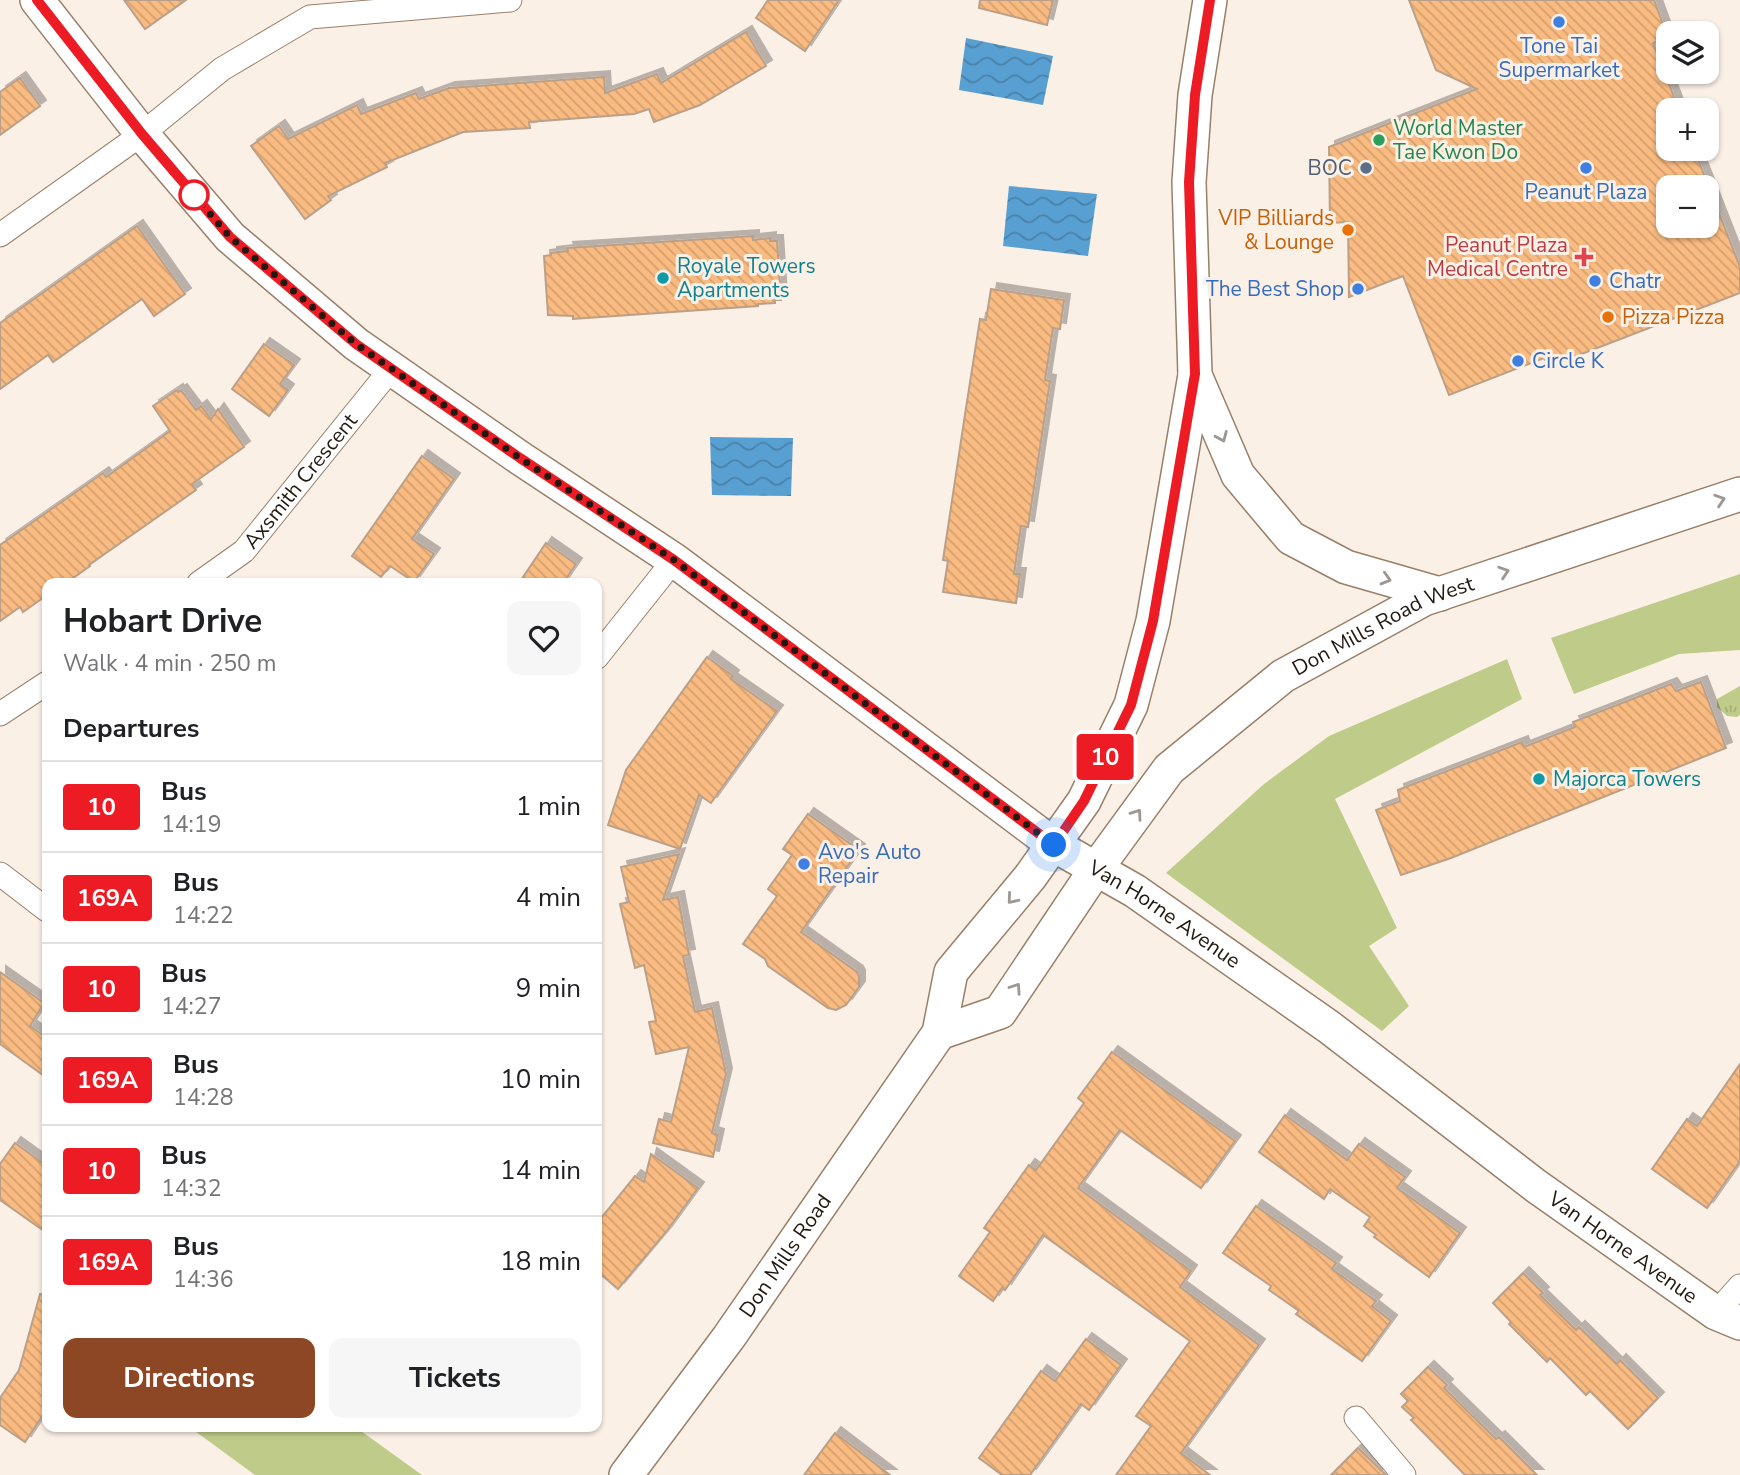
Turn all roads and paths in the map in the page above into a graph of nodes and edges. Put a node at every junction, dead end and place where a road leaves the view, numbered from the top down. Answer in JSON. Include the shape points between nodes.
{"nodes":[{"id":1,"x":37,"y":0,"type":"edge"},
{"id":2,"x":510,"y":0,"type":"edge"},
{"id":3,"x":1210,"y":0,"type":"edge"},
{"id":4,"x":142,"y":134,"type":"junction"},
{"id":5,"x":0,"y":234,"type":"edge"},
{"id":6,"x":391,"y":369,"type":"junction"},
{"id":7,"x":1195,"y":374,"type":"junction"},
{"id":8,"x":1740,"y":494,"type":"edge"},
{"id":9,"x":674,"y":560,"type":"junction"},
{"id":10,"x":206,"y":578,"type":"edge"},
{"id":11,"x":1440,"y":594,"type":"junction"},
{"id":12,"x":602,"y":651,"type":"edge"},
{"id":13,"x":42,"y":686,"type":"edge"},
{"id":14,"x":0,"y":714,"type":"edge"},
{"id":15,"x":1054,"y":845,"type":"junction"},
{"id":16,"x":1096,"y":869,"type":"junction"},
{"id":17,"x":0,"y":874,"type":"edge"},
{"id":18,"x":42,"y":906,"type":"edge"},
{"id":19,"x":939,"y":1033,"type":"junction"},
{"id":20,"x":1740,"y":1286,"type":"edge"},
{"id":21,"x":1728,"y":1318,"type":"edge"},
{"id":22,"x":1356,"y":1418,"type":"dead end"},
{"id":23,"x":626,"y":1475,"type":"edge"},
{"id":24,"x":1405,"y":1475,"type":"edge"}],
"edges":[{"from":1,"to":4,"type":"main road","name":"Van Horne Avenue"},
{"from":2,"to":4,"type":"street","via":[[310,18],[222,69]]},
{"from":3,"to":7,"type":"main road","via":[[1195,95],[1189,182]]},
{"from":4,"to":5,"type":"street"},
{"from":4,"to":6,"type":"main road","name":"Van Horne Avenue","via":[[230,237]]},
{"from":6,"to":9,"type":"main road","name":"Van Horne Avenue"},
{"from":6,"to":10,"type":"street","name":"Axsmith Crescent","via":[[243,551]]},
{"from":7,"to":11,"type":"main road","one_way":true,"via":[[1238,475],[1291,538],[1346,567]]},
{"from":7,"to":15,"type":"main road","name":"Don Mills Road","via":[[1153,621],[1131,705],[1084,801]]},
{"from":11,"to":8,"type":"main road","name":"Don Mills Road West","one_way":true},
{"from":9,"to":12,"type":"street"},
{"from":9,"to":15,"type":"main road","name":"Van Horne Avenue"},
{"from":16,"to":11,"type":"main road","name":"Don Mills Road West","one_way":true,"via":[[1169,769],[1283,676]]},
{"from":13,"to":14,"type":"street"},
{"from":15,"to":16,"type":"main road","name":"Van Horne Avenue"},
{"from":15,"to":19,"type":"main road","name":"Don Mills Road","one_way":true,"via":[[951,972]]},
{"from":19,"to":16,"type":"main road","one_way":true,"via":[[999,1012]]},
{"from":16,"to":21,"type":"main road","name":"Van Horne Avenue","via":[[1135,891],[1329,1027],[1536,1186]]},
{"from":17,"to":18,"type":"street"},
{"from":19,"to":23,"type":"main road","name":"Don Mills Road","via":[[729,1337]]},
{"from":20,"to":21,"type":"street"},
{"from":22,"to":24,"type":"street"}]}
